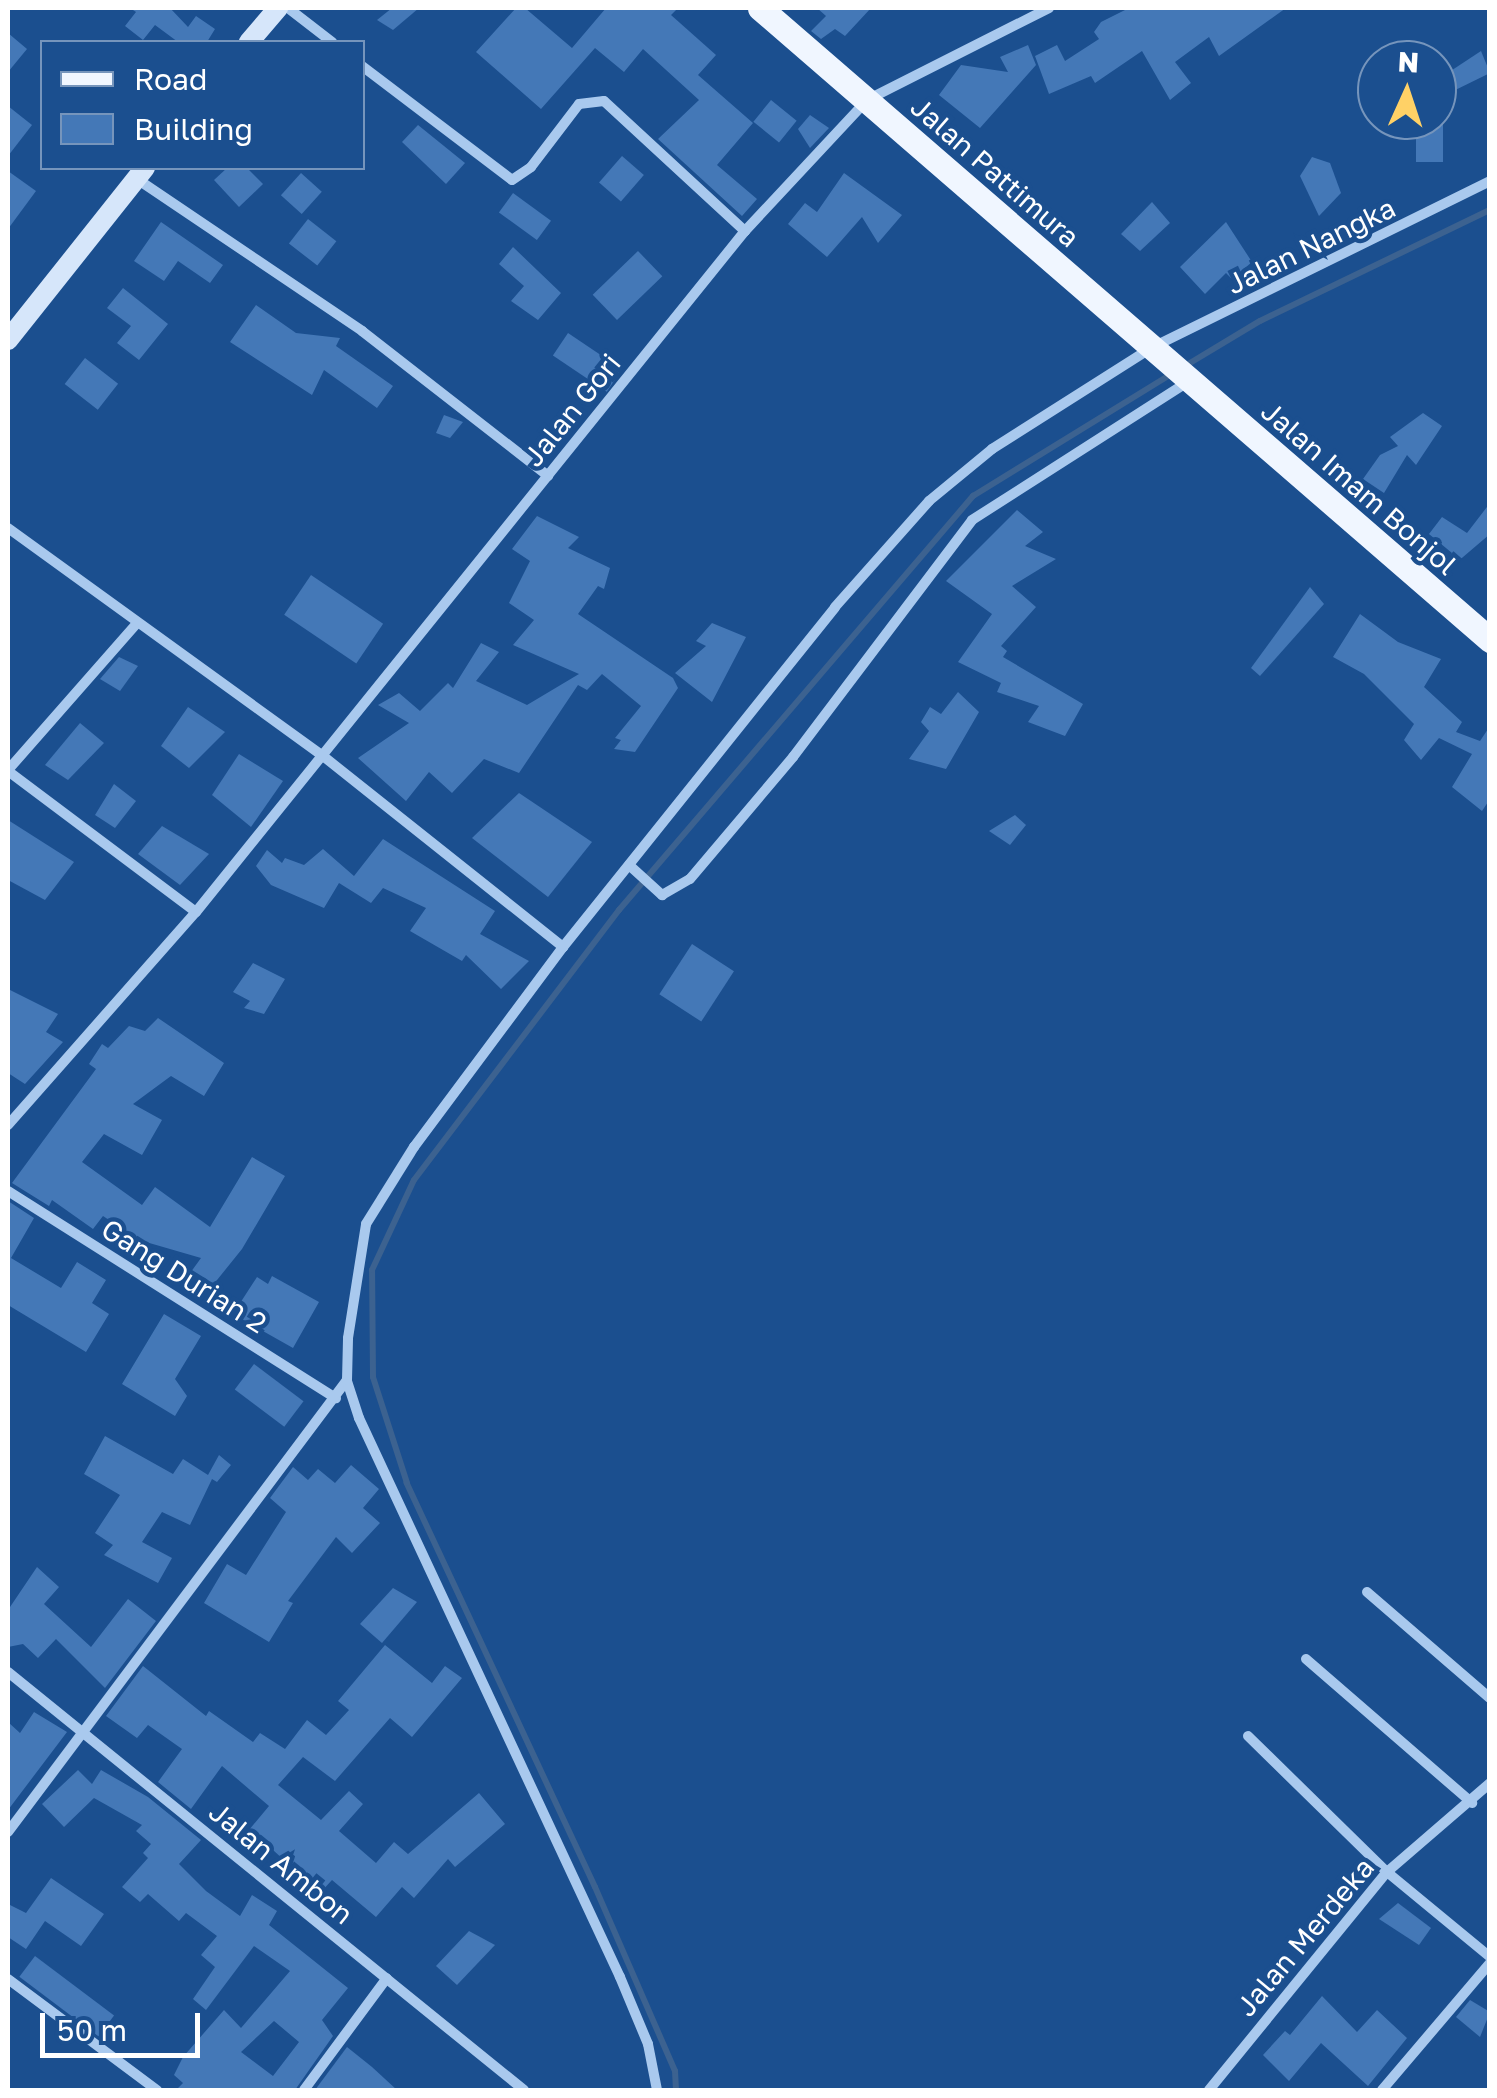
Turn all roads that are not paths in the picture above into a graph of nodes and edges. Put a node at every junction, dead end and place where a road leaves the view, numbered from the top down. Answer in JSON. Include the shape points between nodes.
{"nodes":[{"id":1,"x":278,"y":8,"type":"edge"},
{"id":2,"x":288,"y":8,"type":"edge"},
{"id":3,"x":760,"y":8,"type":"edge"},
{"id":4,"x":1049,"y":8,"type":"edge"},
{"id":5,"x":251,"y":40,"type":"edge"},
{"id":6,"x":329,"y":40,"type":"edge"},
{"id":7,"x":365,"y":68,"type":"edge"},
{"id":8,"x":867,"y":100,"type":"junction"},
{"id":9,"x":141,"y":173,"type":"edge"},
{"id":10,"x":1490,"y":181,"type":"edge"},
{"id":11,"x":746,"y":231,"type":"junction"},
{"id":12,"x":8,"y":340,"type":"edge"},
{"id":13,"x":1152,"y":348,"type":"junction"},
{"id":14,"x":1188,"y":381,"type":"junction"},
{"id":15,"x":548,"y":476,"type":"junction"},
{"id":16,"x":8,"y":528,"type":"edge"},
{"id":17,"x":137,"y":623,"type":"junction"},
{"id":18,"x":1490,"y":640,"type":"edge"},
{"id":19,"x":323,"y":756,"type":"junction"},
{"id":20,"x":8,"y":771,"type":"edge"},
{"id":21,"x":631,"y":868,"type":"junction"},
{"id":22,"x":196,"y":912,"type":"junction"},
{"id":23,"x":563,"y":948,"type":"junction"},
{"id":24,"x":8,"y":1125,"type":"edge"},
{"id":25,"x":8,"y":1191,"type":"edge"},
{"id":26,"x":347,"y":1380,"type":"junction"},
{"id":27,"x":336,"y":1398,"type":"junction"},
{"id":28,"x":1367,"y":1592,"type":"dead end"},
{"id":29,"x":1306,"y":1659,"type":"dead end"},
{"id":30,"x":8,"y":1672,"type":"edge"},
{"id":31,"x":1490,"y":1698,"type":"edge"},
{"id":32,"x":82,"y":1733,"type":"junction"},
{"id":33,"x":1248,"y":1736,"type":"dead end"},
{"id":34,"x":1490,"y":1784,"type":"edge"},
{"id":35,"x":1472,"y":1803,"type":"junction"},
{"id":36,"x":8,"y":1832,"type":"edge"},
{"id":37,"x":1387,"y":1872,"type":"junction"},
{"id":38,"x":1490,"y":1960,"type":"edge"},
{"id":39,"x":387,"y":1978,"type":"junction"},
{"id":40,"x":8,"y":1979,"type":"edge"},
{"id":41,"x":157,"y":2090,"type":"edge"},
{"id":42,"x":304,"y":2090,"type":"edge"},
{"id":43,"x":524,"y":2090,"type":"edge"},
{"id":44,"x":657,"y":2090,"type":"edge"},
{"id":45,"x":1209,"y":2090,"type":"edge"},
{"id":46,"x":1382,"y":2090,"type":"edge"}],
"edges":[{"from":1,"to":5,"type":"main road"},
{"from":2,"to":6,"type":"street"},
{"from":3,"to":8,"type":"main road","name":"Jalan Pattimura"},
{"from":4,"to":8,"type":"street"},
{"from":7,"to":11,"type":"street","via":[[512,180],[531,168],[579,104],[604,100]]},
{"from":8,"to":11,"type":"street","name":"Jalan Gori"},
{"from":8,"to":13,"type":"main road","name":"Jalan Pattimura"},
{"from":9,"to":12,"type":"main road"},
{"from":9,"to":15,"type":"street","via":[[362,331]]},
{"from":10,"to":13,"type":"street","name":"Jalan Nangka"},
{"from":11,"to":15,"type":"street","name":"Jalan Gori"},
{"from":13,"to":14,"type":"main road","name":"Jalan Pattimura"},
{"from":13,"to":21,"type":"street","name":"Jalan Nangka","via":[[992,450],[929,501]]},
{"from":14,"to":18,"type":"main road","name":"Jalan Imam Bonjol"},
{"from":14,"to":21,"type":"street","via":[[972,520],[794,756],[690,879],[666,896],[650,891]]},
{"from":15,"to":19,"type":"street","name":"Jalan Gori"},
{"from":16,"to":17,"type":"street"},
{"from":17,"to":19,"type":"street"},
{"from":17,"to":20,"type":"street"},
{"from":19,"to":22,"type":"street","name":"Jalan Gori"},
{"from":19,"to":23,"type":"street"},
{"from":20,"to":22,"type":"street"},
{"from":21,"to":23,"type":"street","name":"Jalan Nangka"},
{"from":22,"to":24,"type":"street","name":"Jalan Gori"},
{"from":23,"to":26,"type":"street","name":"Jalan Nangka","via":[[374,1208],[352,1292]]},
{"from":25,"to":27,"type":"street","name":"Gang Durian 2"},
{"from":26,"to":27,"type":"street"},
{"from":26,"to":44,"type":"street","via":[[620,1977],[648,2044]]},
{"from":27,"to":32,"type":"street"},
{"from":28,"to":31,"type":"street"},
{"from":29,"to":35,"type":"street"},
{"from":30,"to":32,"type":"street","name":"Jalan Ambon"},
{"from":32,"to":36,"type":"street"},
{"from":32,"to":39,"type":"street","name":"Jalan Ambon"},
{"from":33,"to":37,"type":"street"},
{"from":34,"to":35,"type":"street","name":"Jalan Merdeka"},
{"from":35,"to":37,"type":"street","name":"Jalan Merdeka"},
{"from":37,"to":38,"type":"street"},
{"from":37,"to":45,"type":"street","name":"Jalan Merdeka"},
{"from":38,"to":46,"type":"street"},
{"from":39,"to":42,"type":"street"},
{"from":39,"to":43,"type":"street","name":"Jalan Ambon"},
{"from":40,"to":41,"type":"street"}]}
